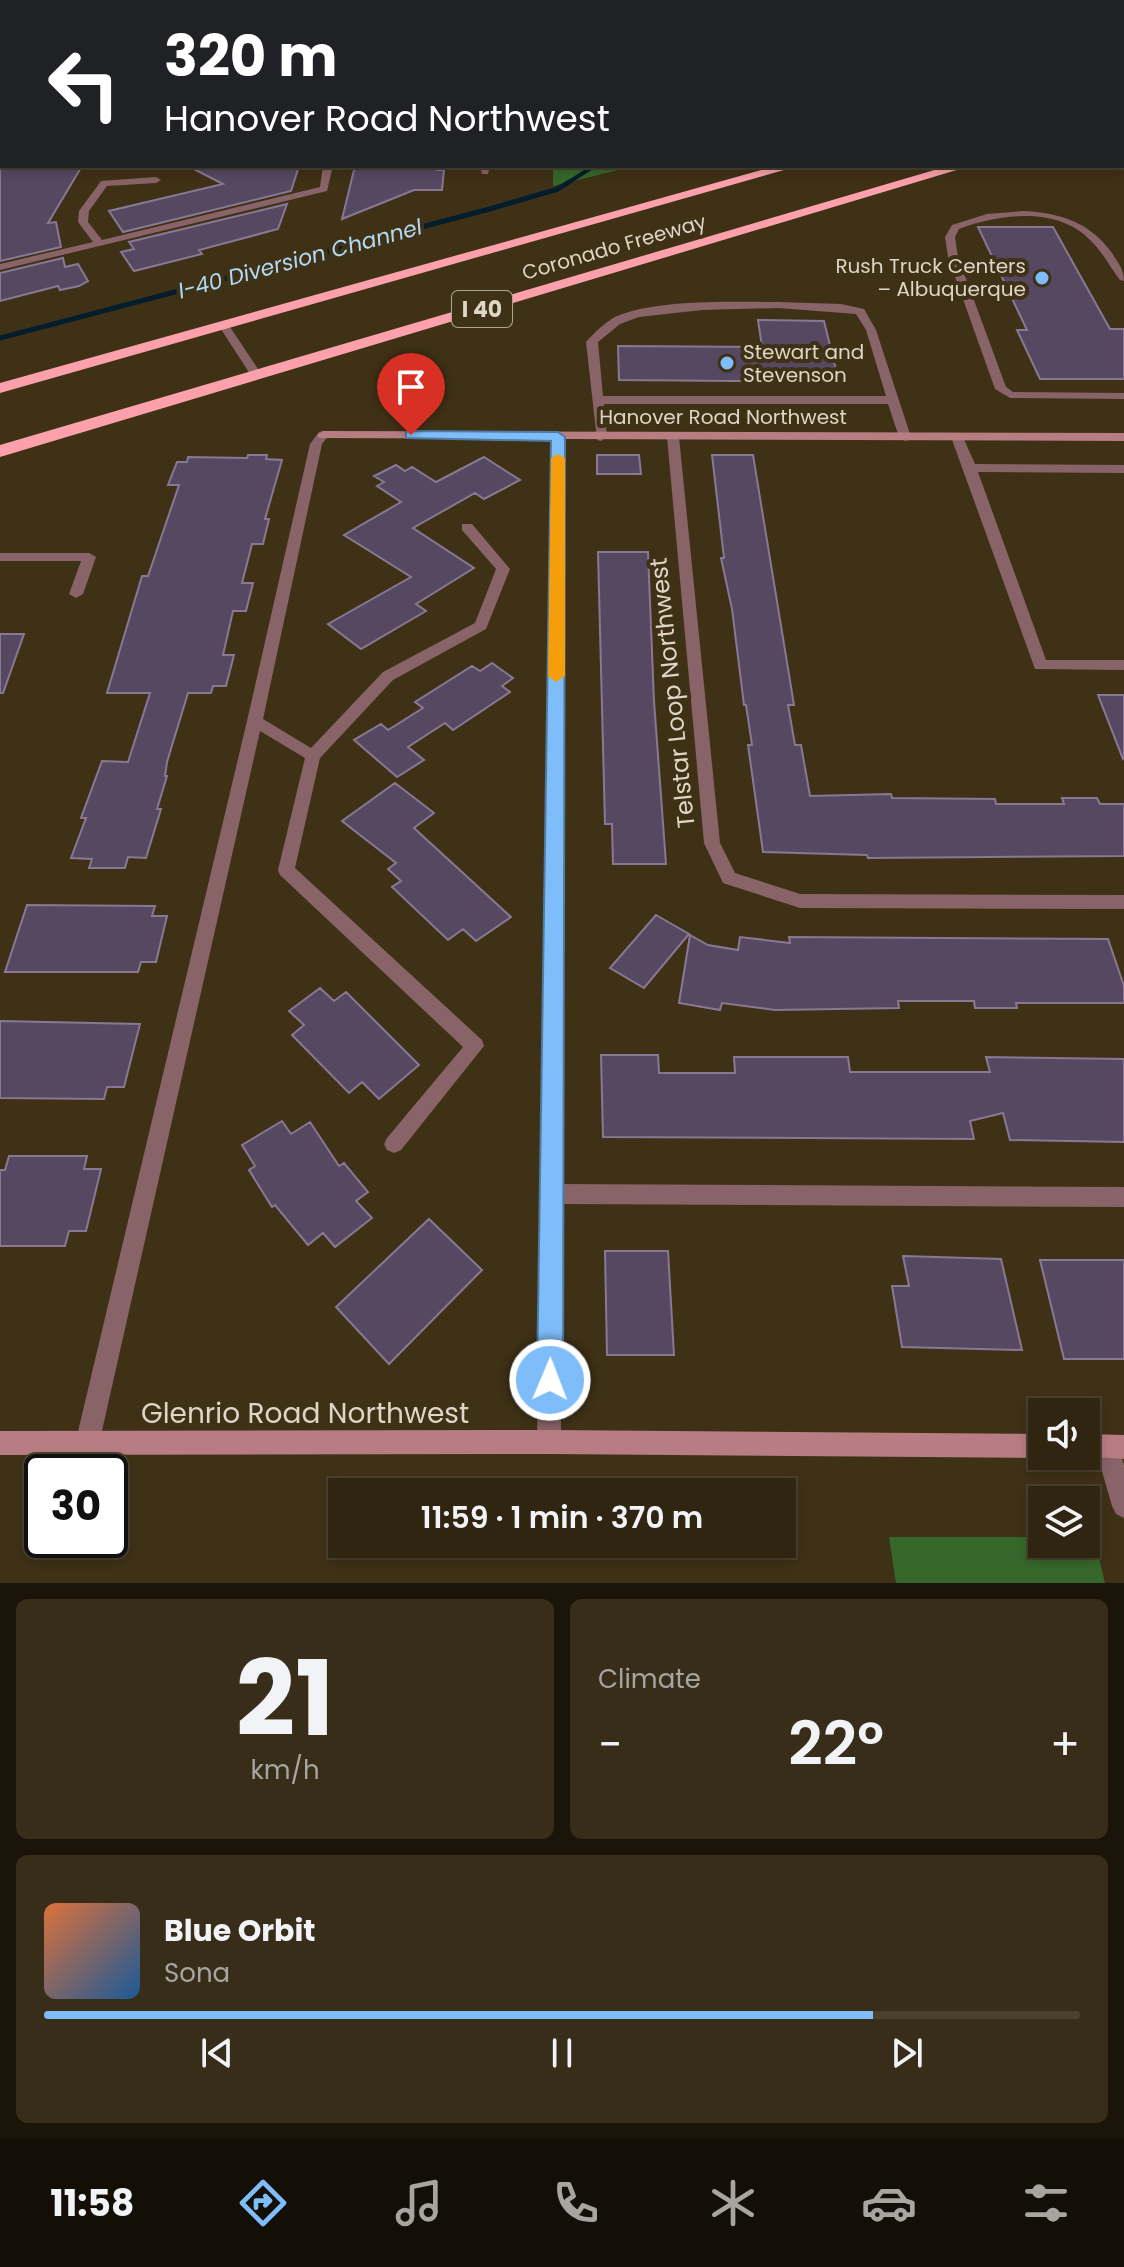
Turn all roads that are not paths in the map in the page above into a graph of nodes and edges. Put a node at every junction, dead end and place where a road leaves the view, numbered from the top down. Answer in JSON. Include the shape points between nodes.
{"nodes":[{"id":1,"x":328,"y":168,"type":"edge"},
{"id":2,"x":784,"y":168,"type":"edge"},
{"id":3,"x":956,"y":168,"type":"edge"},
{"id":4,"x":156,"y":180,"type":"dead end"},
{"id":5,"x":100,"y":244,"type":"junction"},
{"id":6,"x":0,"y":267,"type":"edge"},
{"id":7,"x":1124,"y":278,"type":"edge"},
{"id":8,"x":224,"y":326,"type":"junction"},
{"id":9,"x":256,"y":375,"type":"junction"},
{"id":10,"x":0,"y":388,"type":"edge"},
{"id":11,"x":1124,"y":396,"type":"edge"},
{"id":12,"x":598,"y":400,"type":"junction"},
{"id":13,"x":893,"y":400,"type":"junction"},
{"id":14,"x":558,"y":437,"type":"junction"},
{"id":15,"x":601,"y":437,"type":"junction"},
{"id":16,"x":673,"y":437,"type":"junction"},
{"id":17,"x":905,"y":437,"type":"junction"},
{"id":18,"x":957,"y":437,"type":"junction"},
{"id":19,"x":1124,"y":437,"type":"edge"},
{"id":20,"x":0,"y":451,"type":"edge"},
{"id":21,"x":970,"y":468,"type":"junction"},
{"id":22,"x":1124,"y":469,"type":"edge"},
{"id":23,"x":467,"y":527,"type":"dead end"},
{"id":24,"x":0,"y":557,"type":"edge"},
{"id":25,"x":76,"y":594,"type":"dead end"},
{"id":26,"x":1124,"y":665,"type":"edge"},
{"id":27,"x":255,"y":721,"type":"junction"},
{"id":28,"x":313,"y":756,"type":"junction"},
{"id":29,"x":1124,"y":902,"type":"edge"},
{"id":30,"x":394,"y":1144,"type":"dead end"},
{"id":31,"x":553,"y":1194,"type":"junction"},
{"id":32,"x":1124,"y":1197,"type":"edge"},
{"id":33,"x":549,"y":1442,"type":"junction"},
{"id":34,"x":0,"y":1443,"type":"edge"},
{"id":35,"x":87,"y":1444,"type":"junction"},
{"id":36,"x":1028,"y":1446,"type":"edge"},
{"id":37,"x":1106,"y":1447,"type":"edge"},
{"id":38,"x":1124,"y":1506,"type":"edge"}],
"edges":[{"from":1,"to":5,"type":"street","via":[[324,189]]},
{"from":2,"to":8,"type":"highway","name":"Coronado Freeway","number":"I 40"},
{"from":3,"to":9,"type":"highway","name":"Coronado Freeway","number":"I 40"},
{"from":4,"to":5,"type":"street","via":[[104,183],[84,211],[83,222]]},
{"from":5,"to":6,"type":"street"},
{"from":7,"to":11,"type":"street","via":[[1091,234],[1069,221],[983,217],[955,227],[950,237],[1001,389],[1010,395]]},
{"from":8,"to":9,"type":"street"},
{"from":8,"to":10,"type":"highway","name":"Coronado Freeway","number":"I 40"},
{"from":9,"to":20,"type":"highway","name":"Coronado Freeway","number":"I 40"},
{"from":12,"to":13,"type":"street"},
{"from":12,"to":13,"type":"street","via":[[592,342],[605,328],[623,318],[697,306],[860,311]]},
{"from":12,"to":15,"type":"street"},
{"from":13,"to":17,"type":"street"},
{"from":14,"to":15,"type":"street","name":"Hanover Road Northwest"},
{"from":14,"to":27,"type":"street","name":"Hanover Road Northwest","via":[[323,435],[316,444]]},
{"from":14,"to":31,"type":"street"},
{"from":15,"to":16,"type":"street","name":"Hanover Road Northwest"},
{"from":16,"to":17,"type":"street","name":"Hanover Road Northwest"},
{"from":16,"to":29,"type":"street","name":"Telstar Loop Northwest","via":[[712,843],[729,878],[800,901]]},
{"from":17,"to":18,"type":"street","name":"Hanover Road Northwest"},
{"from":18,"to":19,"type":"street","name":"Hanover Road Northwest"},
{"from":18,"to":21,"type":"street"},
{"from":21,"to":22,"type":"street"},
{"from":21,"to":26,"type":"street","via":[[1040,665]]},
{"from":23,"to":28,"type":"street","via":[[503,569],[481,626],[388,676]]},
{"from":24,"to":25,"type":"street","via":[[89,557]]},
{"from":27,"to":28,"type":"street"},
{"from":27,"to":35,"type":"street"},
{"from":28,"to":30,"type":"street","via":[[286,870],[475,1046]]},
{"from":31,"to":32,"type":"street"},
{"from":31,"to":33,"type":"street"},
{"from":33,"to":35,"type":"street","name":"Glenrio Road Northwest"},
{"from":33,"to":36,"type":"street","name":"Glenrio Road Northwest"},
{"from":34,"to":35,"type":"street","name":"Glenrio Road Northwest"},
{"from":37,"to":38,"type":"street"}]}
